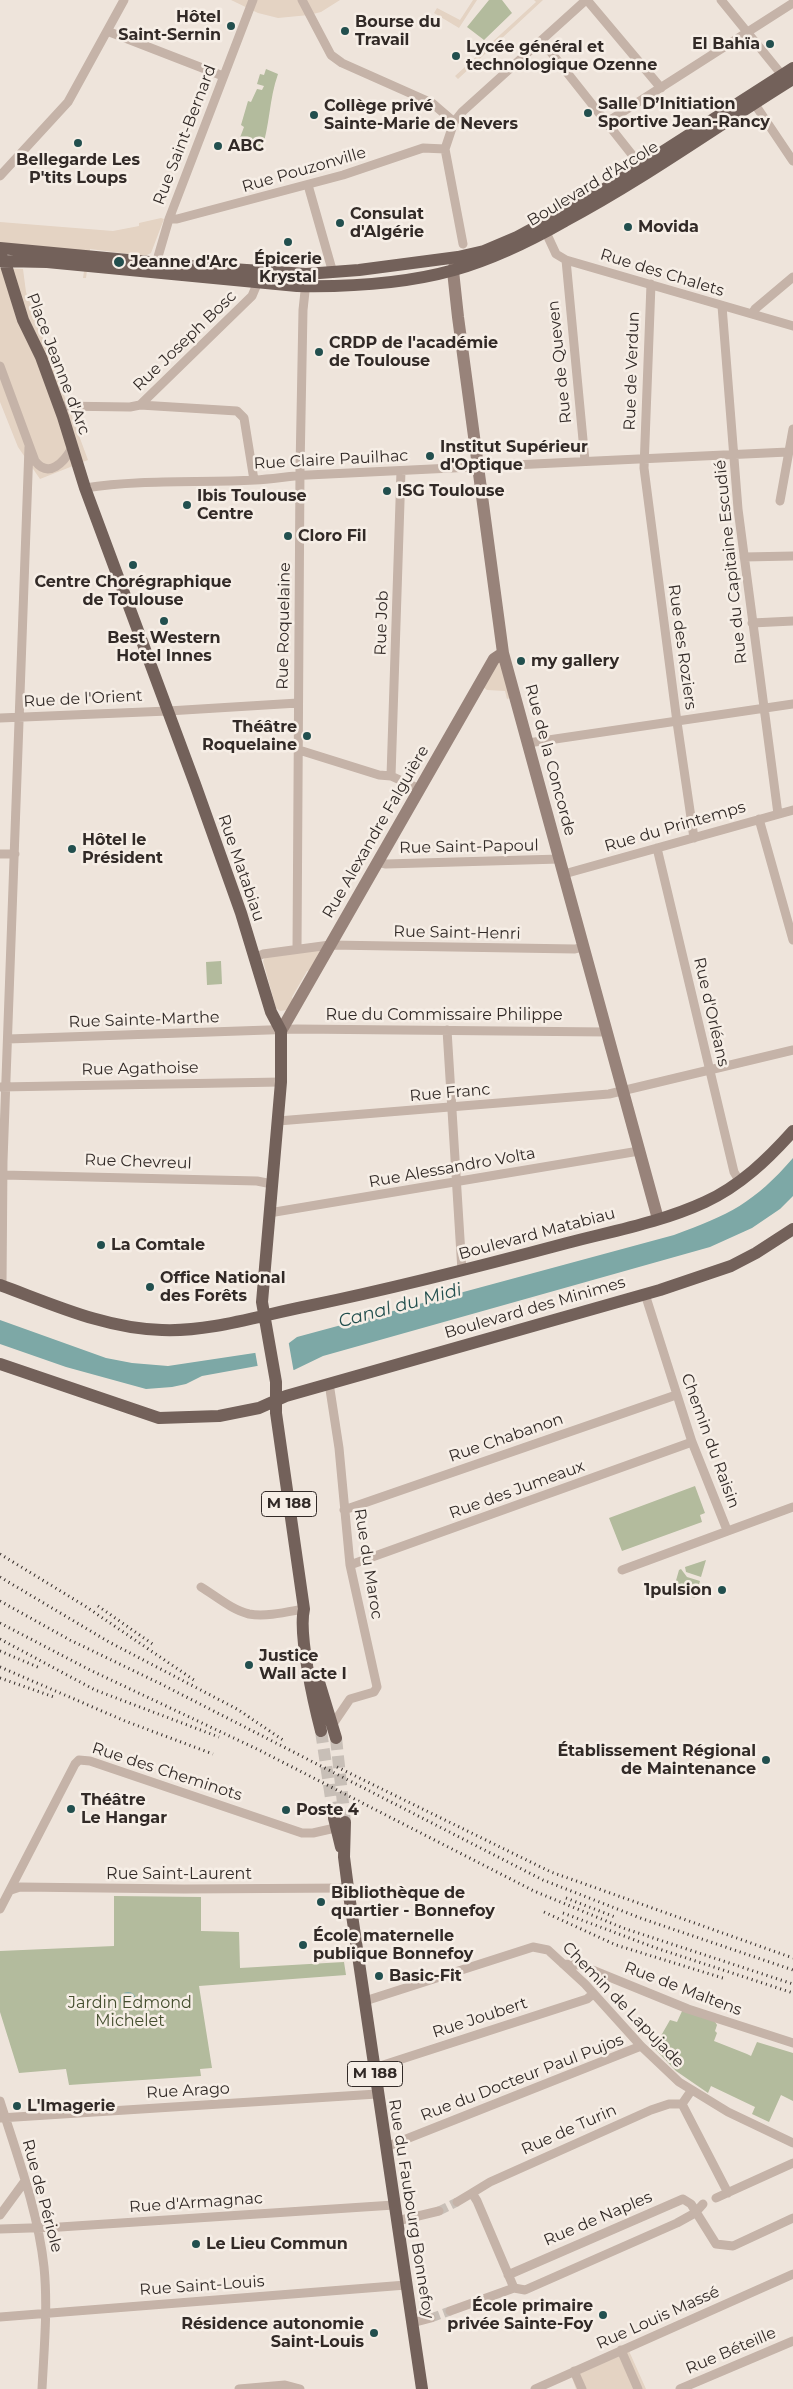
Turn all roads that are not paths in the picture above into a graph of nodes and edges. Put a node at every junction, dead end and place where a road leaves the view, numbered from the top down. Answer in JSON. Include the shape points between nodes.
{"nodes":[{"id":1,"x":124,"y":0,"type":"edge"},
{"id":2,"x":253,"y":0,"type":"edge"},
{"id":3,"x":302,"y":0,"type":"edge"},
{"id":4,"x":587,"y":0,"type":"edge"},
{"id":5,"x":721,"y":0,"type":"edge"},
{"id":6,"x":793,"y":3,"type":"edge"},
{"id":7,"x":106,"y":31,"type":"junction"},
{"id":8,"x":747,"y":33,"type":"junction"},
{"id":9,"x":542,"y":41,"type":"junction"},
{"id":10,"x":789,"y":74,"type":"edge"},
{"id":11,"x":223,"y":76,"type":"junction"},
{"id":12,"x":661,"y":88,"type":"junction"},
{"id":13,"x":752,"y":100,"type":"junction"},
{"id":14,"x":454,"y":122,"type":"junction"},
{"id":15,"x":607,"y":122,"type":"junction"},
{"id":16,"x":445,"y":149,"type":"junction"},
{"id":17,"x":638,"y":161,"type":"junction"},
{"id":18,"x":793,"y":161,"type":"edge"},
{"id":19,"x":0,"y":176,"type":"edge"},
{"id":20,"x":308,"y":185,"type":"junction"},
{"id":21,"x":169,"y":219,"type":"junction"},
{"id":22,"x":544,"y":228,"type":"junction"},
{"id":23,"x":0,"y":248,"type":"edge"},
{"id":24,"x":466,"y":252,"type":"junction"},
{"id":25,"x":2,"y":259,"type":"edge"},
{"id":26,"x":566,"y":260,"type":"junction"},
{"id":27,"x":155,"y":267,"type":"junction"},
{"id":28,"x":332,"y":268,"type":"junction"},
{"id":29,"x":453,"y":271,"type":"junction"},
{"id":30,"x":260,"y":278,"type":"junction"},
{"id":31,"x":793,"y":278,"type":"edge"},
{"id":32,"x":306,"y":280,"type":"junction"},
{"id":33,"x":651,"y":284,"type":"junction"},
{"id":34,"x":722,"y":306,"type":"junction"},
{"id":35,"x":752,"y":314,"type":"junction"},
{"id":36,"x":793,"y":326,"type":"edge"},
{"id":37,"x":0,"y":368,"type":"edge"},
{"id":38,"x":140,"y":405,"type":"junction"},
{"id":39,"x":59,"y":406,"type":"junction"},
{"id":40,"x":793,"y":429,"type":"edge"},
{"id":41,"x":29,"y":446,"type":"junction"},
{"id":42,"x":72,"y":448,"type":"junction"},
{"id":43,"x":788,"y":452,"type":"junction"},
{"id":44,"x":734,"y":455,"type":"junction"},
{"id":45,"x":644,"y":459,"type":"junction"},
{"id":46,"x":585,"y":461,"type":"junction"},
{"id":47,"x":478,"y":467,"type":"junction"},
{"id":48,"x":401,"y":471,"type":"junction"},
{"id":49,"x":300,"y":476,"type":"junction"},
{"id":50,"x":254,"y":480,"type":"junction"},
{"id":51,"x":85,"y":488,"type":"junction"},
{"id":52,"x":780,"y":501,"type":"dead end"},
{"id":53,"x":793,"y":556,"type":"edge"},
{"id":54,"x":744,"y":557,"type":"junction"},
{"id":55,"x":793,"y":621,"type":"edge"},
{"id":56,"x":752,"y":623,"type":"junction"},
{"id":57,"x":503,"y":653,"type":"junction"},
{"id":58,"x":298,"y":703,"type":"junction"},
{"id":59,"x":793,"y":704,"type":"edge"},
{"id":60,"x":763,"y":708,"type":"junction"},
{"id":61,"x":168,"y":711,"type":"junction"},
{"id":62,"x":19,"y":717,"type":"junction"},
{"id":63,"x":0,"y":718,"type":"edge"},
{"id":64,"x":676,"y":722,"type":"junction"},
{"id":65,"x":528,"y":743,"type":"junction"},
{"id":66,"x":299,"y":750,"type":"junction"},
{"id":67,"x":391,"y":776,"type":"junction"},
{"id":68,"x":420,"y":789,"type":"junction"},
{"id":69,"x":793,"y":810,"type":"edge"},
{"id":70,"x":778,"y":814,"type":"junction"},
{"id":71,"x":759,"y":819,"type":"junction"},
{"id":72,"x":694,"y":838,"type":"junction"},
{"id":73,"x":657,"y":848,"type":"junction"},
{"id":74,"x":0,"y":854,"type":"edge"},
{"id":75,"x":15,"y":854,"type":"junction"},
{"id":76,"x":560,"y":859,"type":"junction"},
{"id":77,"x":378,"y":862,"type":"junction"},
{"id":78,"x":564,"y":874,"type":"junction"},
{"id":79,"x":793,"y":940,"type":"edge"},
{"id":80,"x":330,"y":945,"type":"junction"},
{"id":81,"x":583,"y":947,"type":"junction"},
{"id":82,"x":297,"y":949,"type":"junction"},
{"id":83,"x":254,"y":958,"type":"junction"},
{"id":84,"x":447,"y":1030,"type":"junction"},
{"id":85,"x":281,"y":1031,"type":"junction"},
{"id":86,"x":607,"y":1032,"type":"junction"},
{"id":87,"x":8,"y":1039,"type":"junction"},
{"id":88,"x":793,"y":1050,"type":"edge"},
{"id":89,"x":709,"y":1069,"type":"junction"},
{"id":90,"x":282,"y":1082,"type":"junction"},
{"id":91,"x":3,"y":1087,"type":"edge"},
{"id":92,"x":624,"y":1090,"type":"junction"},
{"id":93,"x":451,"y":1108,"type":"junction"},
{"id":94,"x":278,"y":1121,"type":"junction"},
{"id":95,"x":793,"y":1130,"type":"edge"},
{"id":96,"x":639,"y":1151,"type":"junction"},
{"id":97,"x":3,"y":1175,"type":"junction"},
{"id":98,"x":457,"y":1182,"type":"junction"},
{"id":99,"x":740,"y":1182,"type":"junction"},
{"id":100,"x":272,"y":1184,"type":"junction"},
{"id":101,"x":269,"y":1212,"type":"junction"},
{"id":102,"x":658,"y":1218,"type":"junction"},
{"id":103,"x":793,"y":1229,"type":"edge"},
{"id":104,"x":462,"y":1271,"type":"junction"},
{"id":105,"x":1,"y":1286,"type":"edge"},
{"id":106,"x":645,"y":1294,"type":"junction"},
{"id":107,"x":264,"y":1315,"type":"junction"},
{"id":108,"x":0,"y":1364,"type":"edge"},
{"id":109,"x":329,"y":1384,"type":"junction"},
{"id":110,"x":676,"y":1395,"type":"junction"},
{"id":111,"x":276,"y":1399,"type":"junction"},
{"id":112,"x":692,"y":1442,"type":"junction"},
{"id":113,"x":793,"y":1507,"type":"edge"},
{"id":114,"x":344,"y":1510,"type":"junction"},
{"id":115,"x":727,"y":1530,"type":"junction"},
{"id":116,"x":350,"y":1565,"type":"junction"},
{"id":117,"x":622,"y":1570,"type":"dead end"},
{"id":118,"x":201,"y":1587,"type":"dead end"},
{"id":119,"x":304,"y":1609,"type":"junction"},
{"id":120,"x":333,"y":1724,"type":"junction"},
{"id":121,"x":321,"y":1731,"type":"tunnel mouth"},
{"id":122,"x":336,"y":1738,"type":"tunnel mouth"},
{"id":123,"x":338,"y":1822,"type":"junction"},
{"id":124,"x":344,"y":1857,"type":"junction"},
{"id":125,"x":348,"y":1888,"type":"junction"},
{"id":126,"x":11,"y":1890,"type":"junction"},
{"id":127,"x":0,"y":1909,"type":"edge"},
{"id":128,"x":563,"y":1964,"type":"junction"},
{"id":129,"x":594,"y":1994,"type":"junction"},
{"id":130,"x":365,"y":2001,"type":"junction"},
{"id":131,"x":793,"y":2043,"type":"edge"},
{"id":132,"x":641,"y":2046,"type":"junction"},
{"id":133,"x":374,"y":2068,"type":"junction"},
{"id":134,"x":691,"y":2091,"type":"junction"},
{"id":135,"x":377,"y":2094,"type":"junction"},
{"id":136,"x":0,"y":2101,"type":"edge"},
{"id":137,"x":682,"y":2104,"type":"junction"},
{"id":138,"x":2,"y":2118,"type":"edge"},
{"id":139,"x":793,"y":2143,"type":"edge"},
{"id":140,"x":386,"y":2147,"type":"junction"},
{"id":141,"x":793,"y":2163,"type":"edge"},
{"id":142,"x":25,"y":2181,"type":"junction"},
{"id":143,"x":472,"y":2193,"type":"junction"},
{"id":144,"x":728,"y":2193,"type":"junction"},
{"id":145,"x":716,"y":2198,"type":"dead end"},
{"id":146,"x":457,"y":2202,"type":"tunnel mouth"},
{"id":147,"x":703,"y":2204,"type":"dead end"},
{"id":148,"x":394,"y":2205,"type":"junction"},
{"id":149,"x":439,"y":2211,"type":"tunnel mouth"},
{"id":150,"x":695,"y":2213,"type":"junction"},
{"id":151,"x":0,"y":2214,"type":"edge"},
{"id":152,"x":793,"y":2218,"type":"edge"},
{"id":153,"x":397,"y":2221,"type":"junction"},
{"id":154,"x":38,"y":2228,"type":"junction"},
{"id":155,"x":0,"y":2229,"type":"edge"},
{"id":156,"x":793,"y":2274,"type":"edge"},
{"id":157,"x":508,"y":2275,"type":"junction"},
{"id":158,"x":406,"y":2285,"type":"junction"},
{"id":159,"x":514,"y":2288,"type":"junction"},
{"id":160,"x":450,"y":2311,"type":"tunnel mouth"},
{"id":161,"x":46,"y":2313,"type":"junction"},
{"id":162,"x":0,"y":2317,"type":"edge"},
{"id":163,"x":431,"y":2318,"type":"tunnel mouth"},
{"id":164,"x":412,"y":2324,"type":"junction"},
{"id":165,"x":793,"y":2341,"type":"edge"},
{"id":166,"x":621,"y":2350,"type":"junction"},
{"id":167,"x":574,"y":2371,"type":"junction"},
{"id":168,"x":42,"y":2389,"type":"edge"},
{"id":169,"x":239,"y":2389,"type":"edge"},
{"id":170,"x":300,"y":2389,"type":"edge"},
{"id":171,"x":422,"y":2389,"type":"edge"},
{"id":172,"x":535,"y":2389,"type":"edge"},
{"id":173,"x":582,"y":2389,"type":"edge"},
{"id":174,"x":638,"y":2389,"type":"edge"},
{"id":175,"x":680,"y":2389,"type":"edge"}],
"edges":[{"from":1,"to":7,"type":"street"},
{"from":2,"to":11,"type":"street","name":"Rue Saint-Bernard"},
{"from":3,"to":14,"type":"street","via":[[331,55],[432,103]]},
{"from":4,"to":9,"type":"street"},
{"from":4,"to":12,"type":"street"},
{"from":5,"to":8,"type":"street"},
{"from":6,"to":8,"type":"street"},
{"from":7,"to":11,"type":"street"},
{"from":7,"to":19,"type":"street","via":[[68,102]]},
{"from":8,"to":10,"type":"street"},
{"from":8,"to":12,"type":"street"},
{"from":9,"to":14,"type":"street"},
{"from":9,"to":15,"type":"street"},
{"from":10,"to":13,"type":"main road","name":"Boulevard d'Arcole"},
{"from":11,"to":21,"type":"street","name":"Rue Saint-Bernard"},
{"from":12,"to":15,"type":"street"},
{"from":13,"to":17,"type":"main road","name":"Boulevard d'Arcole"},
{"from":13,"to":18,"type":"street"},
{"from":13,"to":22,"type":"main road","name":"Boulevard d'Arcole","via":[[602,202]]},
{"from":14,"to":16,"type":"street"},
{"from":15,"to":17,"type":"street"},
{"from":16,"to":20,"type":"street","name":"Rue Pouzonville","via":[[423,148]]},
{"from":16,"to":24,"type":"street"},
{"from":17,"to":22,"type":"main road","name":"Boulevard d'Arcole"},
{"from":20,"to":21,"type":"street","name":"Rue Pouzonville"},
{"from":20,"to":28,"type":"street"},
{"from":21,"to":27,"type":"street","name":"Rue Saint-Bernard"},
{"from":22,"to":24,"type":"main road","name":"Boulevard d'Arcole"},
{"from":22,"to":26,"type":"street","via":[[556,254]]},
{"from":22,"to":29,"type":"main road","name":"Boulevard d'Arcole","via":[[500,254]]},
{"from":23,"to":27,"type":"main road"},
{"from":24,"to":28,"type":"main road","name":"Boulevard d'Arcole"},
{"from":24,"to":29,"type":"street"},
{"from":25,"to":27,"type":"main road"},
{"from":25,"to":39,"type":"main road","name":"Place Jeanne d'Arc"},
{"from":26,"to":33,"type":"street","name":"Rue des Chalets"},
{"from":26,"to":46,"type":"street","name":"Rue de Queven"},
{"from":27,"to":30,"type":"main road"},
{"from":28,"to":32,"type":"main road","name":"Boulevard d'Arcole"},
{"from":29,"to":32,"type":"main road","name":"Boulevard d'Arcole","via":[[334,287]]},
{"from":29,"to":47,"type":"street","name":"Rue de la Concorde"},
{"from":30,"to":32,"type":"main road"},
{"from":30,"to":38,"type":"street","name":"Rue Joseph Bosc","via":[[252,296],[224,326]]},
{"from":31,"to":35,"type":"street"},
{"from":32,"to":49,"type":"street","name":"Rue Roquelaine"},
{"from":33,"to":34,"type":"street","name":"Rue des Chalets"},
{"from":33,"to":45,"type":"street","name":"Rue de Verdun"},
{"from":34,"to":35,"type":"street","name":"Rue des Chalets"},
{"from":34,"to":44,"type":"street","name":"Rue du Capitaine Escudié"},
{"from":35,"to":36,"type":"street","name":"Rue des Chalets"},
{"from":37,"to":41,"type":"street","name":"Place Jeanne d'Arc"},
{"from":38,"to":39,"type":"street"},
{"from":38,"to":50,"type":"street","via":[[241,413]]},
{"from":39,"to":42,"type":"main road","name":"Place Jeanne d'Arc"},
{"from":40,"to":43,"type":"street"},
{"from":41,"to":42,"type":"street","name":"Place Jeanne d'Arc","via":[[38,466],[48,469],[64,461]]},
{"from":41,"to":62,"type":"street"},
{"from":42,"to":51,"type":"main road","name":"Rue Matabiau"},
{"from":43,"to":44,"type":"street","name":"Rue Claire Pauilhac"},
{"from":43,"to":52,"type":"street"},
{"from":44,"to":45,"type":"street","name":"Rue Claire Pauilhac"},
{"from":44,"to":54,"type":"street","name":"Rue du Capitaine Escudié"},
{"from":45,"to":46,"type":"street","name":"Rue Claire Pauilhac"},
{"from":45,"to":64,"type":"street","name":"Rue des Roziers"},
{"from":46,"to":47,"type":"street","name":"Rue Claire Pauilhac"},
{"from":47,"to":48,"type":"street","name":"Rue Claire Pauilhac"},
{"from":47,"to":57,"type":"street","name":"Rue de la Concorde"},
{"from":48,"to":49,"type":"street","name":"Rue Claire Pauilhac"},
{"from":48,"to":67,"type":"street","name":"Rue Job"},
{"from":49,"to":50,"type":"street","name":"Rue Claire Pauilhac"},
{"from":49,"to":58,"type":"street","name":"Rue Roquelaine"},
{"from":50,"to":51,"type":"street","name":"Rue Claire Pauilhac"},
{"from":51,"to":61,"type":"main road","name":"Rue Matabiau"},
{"from":53,"to":54,"type":"street"},
{"from":54,"to":56,"type":"street","name":"Rue du Capitaine Escudié"},
{"from":55,"to":56,"type":"street"},
{"from":56,"to":60,"type":"street","name":"Rue du Capitaine Escudié"},
{"from":57,"to":65,"type":"street","name":"Rue de la Concorde"},
{"from":57,"to":68,"type":"street","name":"Rue Alexandre Falguière","via":[[494,659]]},
{"from":58,"to":61,"type":"street","name":"Rue de l'Orient"},
{"from":58,"to":66,"type":"street","name":"Rue Roquelaine"},
{"from":59,"to":60,"type":"street"},
{"from":60,"to":64,"type":"street"},
{"from":60,"to":70,"type":"street","name":"Rue du Capitaine Escudié"},
{"from":61,"to":62,"type":"street","name":"Rue de l'Orient"},
{"from":61,"to":83,"type":"main road","name":"Rue Matabiau"},
{"from":62,"to":63,"type":"street","name":"Rue de l'Orient"},
{"from":62,"to":75,"type":"street"},
{"from":64,"to":65,"type":"street"},
{"from":64,"to":72,"type":"street","name":"Rue des Roziers"},
{"from":65,"to":76,"type":"street","name":"Rue de la Concorde"},
{"from":66,"to":67,"type":"street","via":[[380,776]]},
{"from":66,"to":82,"type":"street","name":"Rue Roquelaine"},
{"from":67,"to":68,"type":"street"},
{"from":68,"to":77,"type":"street","name":"Rue Alexandre Falguière"},
{"from":69,"to":70,"type":"street","name":"Rue du Printemps"},
{"from":70,"to":71,"type":"street","name":"Rue du Printemps"},
{"from":71,"to":72,"type":"street","name":"Rue du Printemps"},
{"from":71,"to":79,"type":"street"},
{"from":72,"to":73,"type":"street","name":"Rue du Printemps"},
{"from":73,"to":78,"type":"street","name":"Rue du Printemps"},
{"from":73,"to":89,"type":"street","name":"Rue d'Orléans"},
{"from":74,"to":75,"type":"street"},
{"from":75,"to":87,"type":"street"},
{"from":76,"to":77,"type":"street","name":"Rue Saint-Papoul"},
{"from":76,"to":78,"type":"street","name":"Rue de la Concorde"},
{"from":77,"to":80,"type":"street","name":"Rue Alexandre Falguière"},
{"from":78,"to":81,"type":"street","name":"Rue de la Concorde"},
{"from":80,"to":81,"type":"street","name":"Rue Saint-Henri"},
{"from":80,"to":82,"type":"street","name":"Rue Saint-Henri"},
{"from":80,"to":85,"type":"street","name":"Rue Alexandre Falguière"},
{"from":81,"to":86,"type":"street","name":"Rue de la Concorde"},
{"from":82,"to":83,"type":"street","name":"Rue Saint-Henri"},
{"from":83,"to":85,"type":"main road","name":"Rue Matabiau","via":[[271,1012]]},
{"from":84,"to":85,"type":"street","name":"Rue du Commissaire Philippe"},
{"from":84,"to":86,"type":"street","name":"Rue du Commissaire Philippe"},
{"from":84,"to":93,"type":"street"},
{"from":85,"to":87,"type":"street","name":"Rue Sainte-Marthe"},
{"from":85,"to":90,"type":"main road","name":"Rue Matabiau"},
{"from":86,"to":92,"type":"street","name":"Rue de la Concorde"},
{"from":87,"to":91,"type":"street"},
{"from":88,"to":89,"type":"street","name":"Rue Franc"},
{"from":89,"to":92,"type":"street","name":"Rue Franc"},
{"from":89,"to":99,"type":"street","name":"Rue d'Orléans","via":[[734,1172]]},
{"from":90,"to":91,"type":"street","name":"Rue Agathoise"},
{"from":90,"to":94,"type":"main road","name":"Rue Matabiau"},
{"from":91,"to":97,"type":"street"},
{"from":92,"to":93,"type":"street","name":"Rue Franc"},
{"from":92,"to":96,"type":"street","name":"Rue de la Concorde"},
{"from":93,"to":94,"type":"street","name":"Rue Franc"},
{"from":93,"to":98,"type":"street"},
{"from":94,"to":100,"type":"main road","name":"Rue Matabiau"},
{"from":95,"to":99,"type":"main road","name":"Boulevard Matabiau"},
{"from":96,"to":98,"type":"street","name":"Rue Alessandro Volta"},
{"from":96,"to":102,"type":"street","name":"Rue de la Concorde"},
{"from":97,"to":100,"type":"street","name":"Rue Chevreul"},
{"from":97,"to":105,"type":"street"},
{"from":98,"to":101,"type":"street","name":"Rue Alessandro Volta"},
{"from":98,"to":104,"type":"street"},
{"from":99,"to":102,"type":"main road","name":"Boulevard Matabiau","via":[[704,1202]]},
{"from":100,"to":101,"type":"main road","name":"Rue Matabiau"},
{"from":101,"to":107,"type":"main road","name":"Rue Matabiau","via":[[262,1302]]},
{"from":102,"to":104,"type":"main road","name":"Boulevard Matabiau"},
{"from":103,"to":106,"type":"main road","name":"Boulevard des Minimes","via":[[731,1266]]},
{"from":104,"to":107,"type":"main road","name":"Boulevard Matabiau"},
{"from":105,"to":107,"type":"main road","name":"Boulevard Matabiau","via":[[104,1322],[131,1328],[194,1329]]},
{"from":106,"to":109,"type":"main road","name":"Boulevard des Minimes"},
{"from":106,"to":110,"type":"street","name":"Chemin du Raisin"},
{"from":107,"to":111,"type":"main road","name":"Rue Matabiau"},
{"from":108,"to":111,"type":"main road","name":"Boulevard des Minimes","via":[[158,1418],[219,1416],[259,1408]]},
{"from":109,"to":111,"type":"main road","name":"Boulevard des Minimes"},
{"from":109,"to":114,"type":"street","name":"Rue du Maroc"},
{"from":110,"to":112,"type":"street","name":"Chemin du Raisin"},
{"from":110,"to":114,"type":"street","name":"Rue Chabanon"},
{"from":111,"to":119,"type":"main road","number":"M 188"},
{"from":112,"to":115,"type":"street","name":"Chemin du Raisin"},
{"from":112,"to":116,"type":"street","name":"Rue des Jumeaux"},
{"from":113,"to":115,"type":"street","name":"Chemin du Raisin"},
{"from":114,"to":116,"type":"street","name":"Rue du Maroc"},
{"from":115,"to":117,"type":"street"},
{"from":116,"to":120,"type":"street","name":"Rue du Maroc","via":[[377,1687],[372,1693],[350,1699]]},
{"from":118,"to":119,"type":"street","via":[[249,1614]]},
{"from":119,"to":120,"type":"main road","number":"M 188","via":[[309,1621],[320,1693]]},
{"from":119,"to":121,"type":"main road","number":"M 188","via":[[309,1670]]},
{"from":120,"to":122,"type":"main road","number":"M 188"},
{"from":123,"to":124,"type":"main road","name":"Rue du Faubourg Bonnefoy","number":"M 188"},
{"from":123,"to":124,"type":"main road","name":"Rue du Faubourg Bonnefoy","number":"M 188","via":[[344,1841]]},
{"from":123,"to":126,"type":"street","name":"Rue des Cheminots","via":[[314,1833],[302,1832],[79,1760],[74,1764]]},
{"from":124,"to":125,"type":"main road","name":"Rue du Faubourg Bonnefoy","number":"M 188"},
{"from":125,"to":126,"type":"street","name":"Rue Saint-Laurent","via":[[20,1887]]},
{"from":125,"to":130,"type":"main road","name":"Rue du Faubourg Bonnefoy","number":"M 188"},
{"from":126,"to":127,"type":"street","name":"Rue des Cheminots"},
{"from":128,"to":129,"type":"street","name":"Chemin de Lapujade"},
{"from":128,"to":130,"type":"street","name":"Chemin de Lapujade","via":[[548,1950],[533,1947]]},
{"from":128,"to":131,"type":"street","name":"Rue de Maltens","via":[[580,1965],[688,2009]]},
{"from":129,"to":132,"type":"street","name":"Chemin de Lapujade"},
{"from":129,"to":133,"type":"street","name":"Rue Joubert","via":[[587,1999]]},
{"from":130,"to":133,"type":"main road","name":"Rue du Faubourg Bonnefoy","number":"M 188"},
{"from":132,"to":134,"type":"street","name":"Chemin de Lapujade"},
{"from":132,"to":140,"type":"street","name":"Rue du Docteur Paul Pujos"},
{"from":133,"to":135,"type":"main road","name":"Rue du Faubourg Bonnefoy","number":"M 188"},
{"from":134,"to":137,"type":"street"},
{"from":134,"to":139,"type":"street","name":"Chemin de Lapujade"},
{"from":135,"to":138,"type":"street","name":"Rue Arago"},
{"from":135,"to":140,"type":"main road","name":"Rue du Faubourg Bonnefoy","number":"M 188"},
{"from":136,"to":138,"type":"street","name":"Rue de Périole"},
{"from":137,"to":143,"type":"street","name":"Rue de Turin","via":[[651,2110]]},
{"from":137,"to":144,"type":"street"},
{"from":138,"to":142,"type":"street","name":"Rue de Périole"},
{"from":140,"to":148,"type":"main road","name":"Rue du Faubourg Bonnefoy","number":"M 188"},
{"from":141,"to":144,"type":"street"},
{"from":142,"to":151,"type":"street"},
{"from":142,"to":154,"type":"street","name":"Rue de Périole"},
{"from":143,"to":146,"type":"street","name":"Rue de Turin"},
{"from":143,"to":157,"type":"street"},
{"from":144,"to":145,"type":"street"},
{"from":147,"to":150,"type":"street"},
{"from":148,"to":153,"type":"main road","name":"Rue du Faubourg Bonnefoy","number":"M 188"},
{"from":148,"to":154,"type":"street","name":"Rue d'Armagnac"},
{"from":149,"to":153,"type":"street"},
{"from":150,"to":152,"type":"street","name":"Rue de Naples","via":[[716,2244],[733,2246]]},
{"from":150,"to":157,"type":"street","name":"Rue de Naples","via":[[684,2198]]},
{"from":150,"to":159,"type":"street","via":[[525,2290]]},
{"from":153,"to":158,"type":"main road","name":"Rue du Faubourg Bonnefoy","number":"M 188"},
{"from":154,"to":155,"type":"street","name":"Rue d'Armagnac"},
{"from":154,"to":161,"type":"street","name":"Rue de Périole"},
{"from":156,"to":166,"type":"street","name":"Rue Louis Massé"},
{"from":157,"to":159,"type":"street"},
{"from":158,"to":161,"type":"street","name":"Rue Saint-Louis"},
{"from":158,"to":164,"type":"main road","name":"Rue du Faubourg Bonnefoy","number":"M 188"},
{"from":159,"to":160,"type":"street"},
{"from":161,"to":162,"type":"street","name":"Rue Saint-Louis"},
{"from":161,"to":168,"type":"street","name":"Rue de Périole"},
{"from":163,"to":164,"type":"street"},
{"from":164,"to":171,"type":"main road","name":"Rue du Faubourg Bonnefoy","number":"M 188"},
{"from":165,"to":175,"type":"street","name":"Rue Béteille"},
{"from":166,"to":167,"type":"street","name":"Rue Louis Massé"},
{"from":166,"to":174,"type":"street"},
{"from":167,"to":172,"type":"street","name":"Rue Louis Massé"},
{"from":167,"to":173,"type":"street"},
{"from":169,"to":170,"type":"street","via":[[285,2385]]}]}
